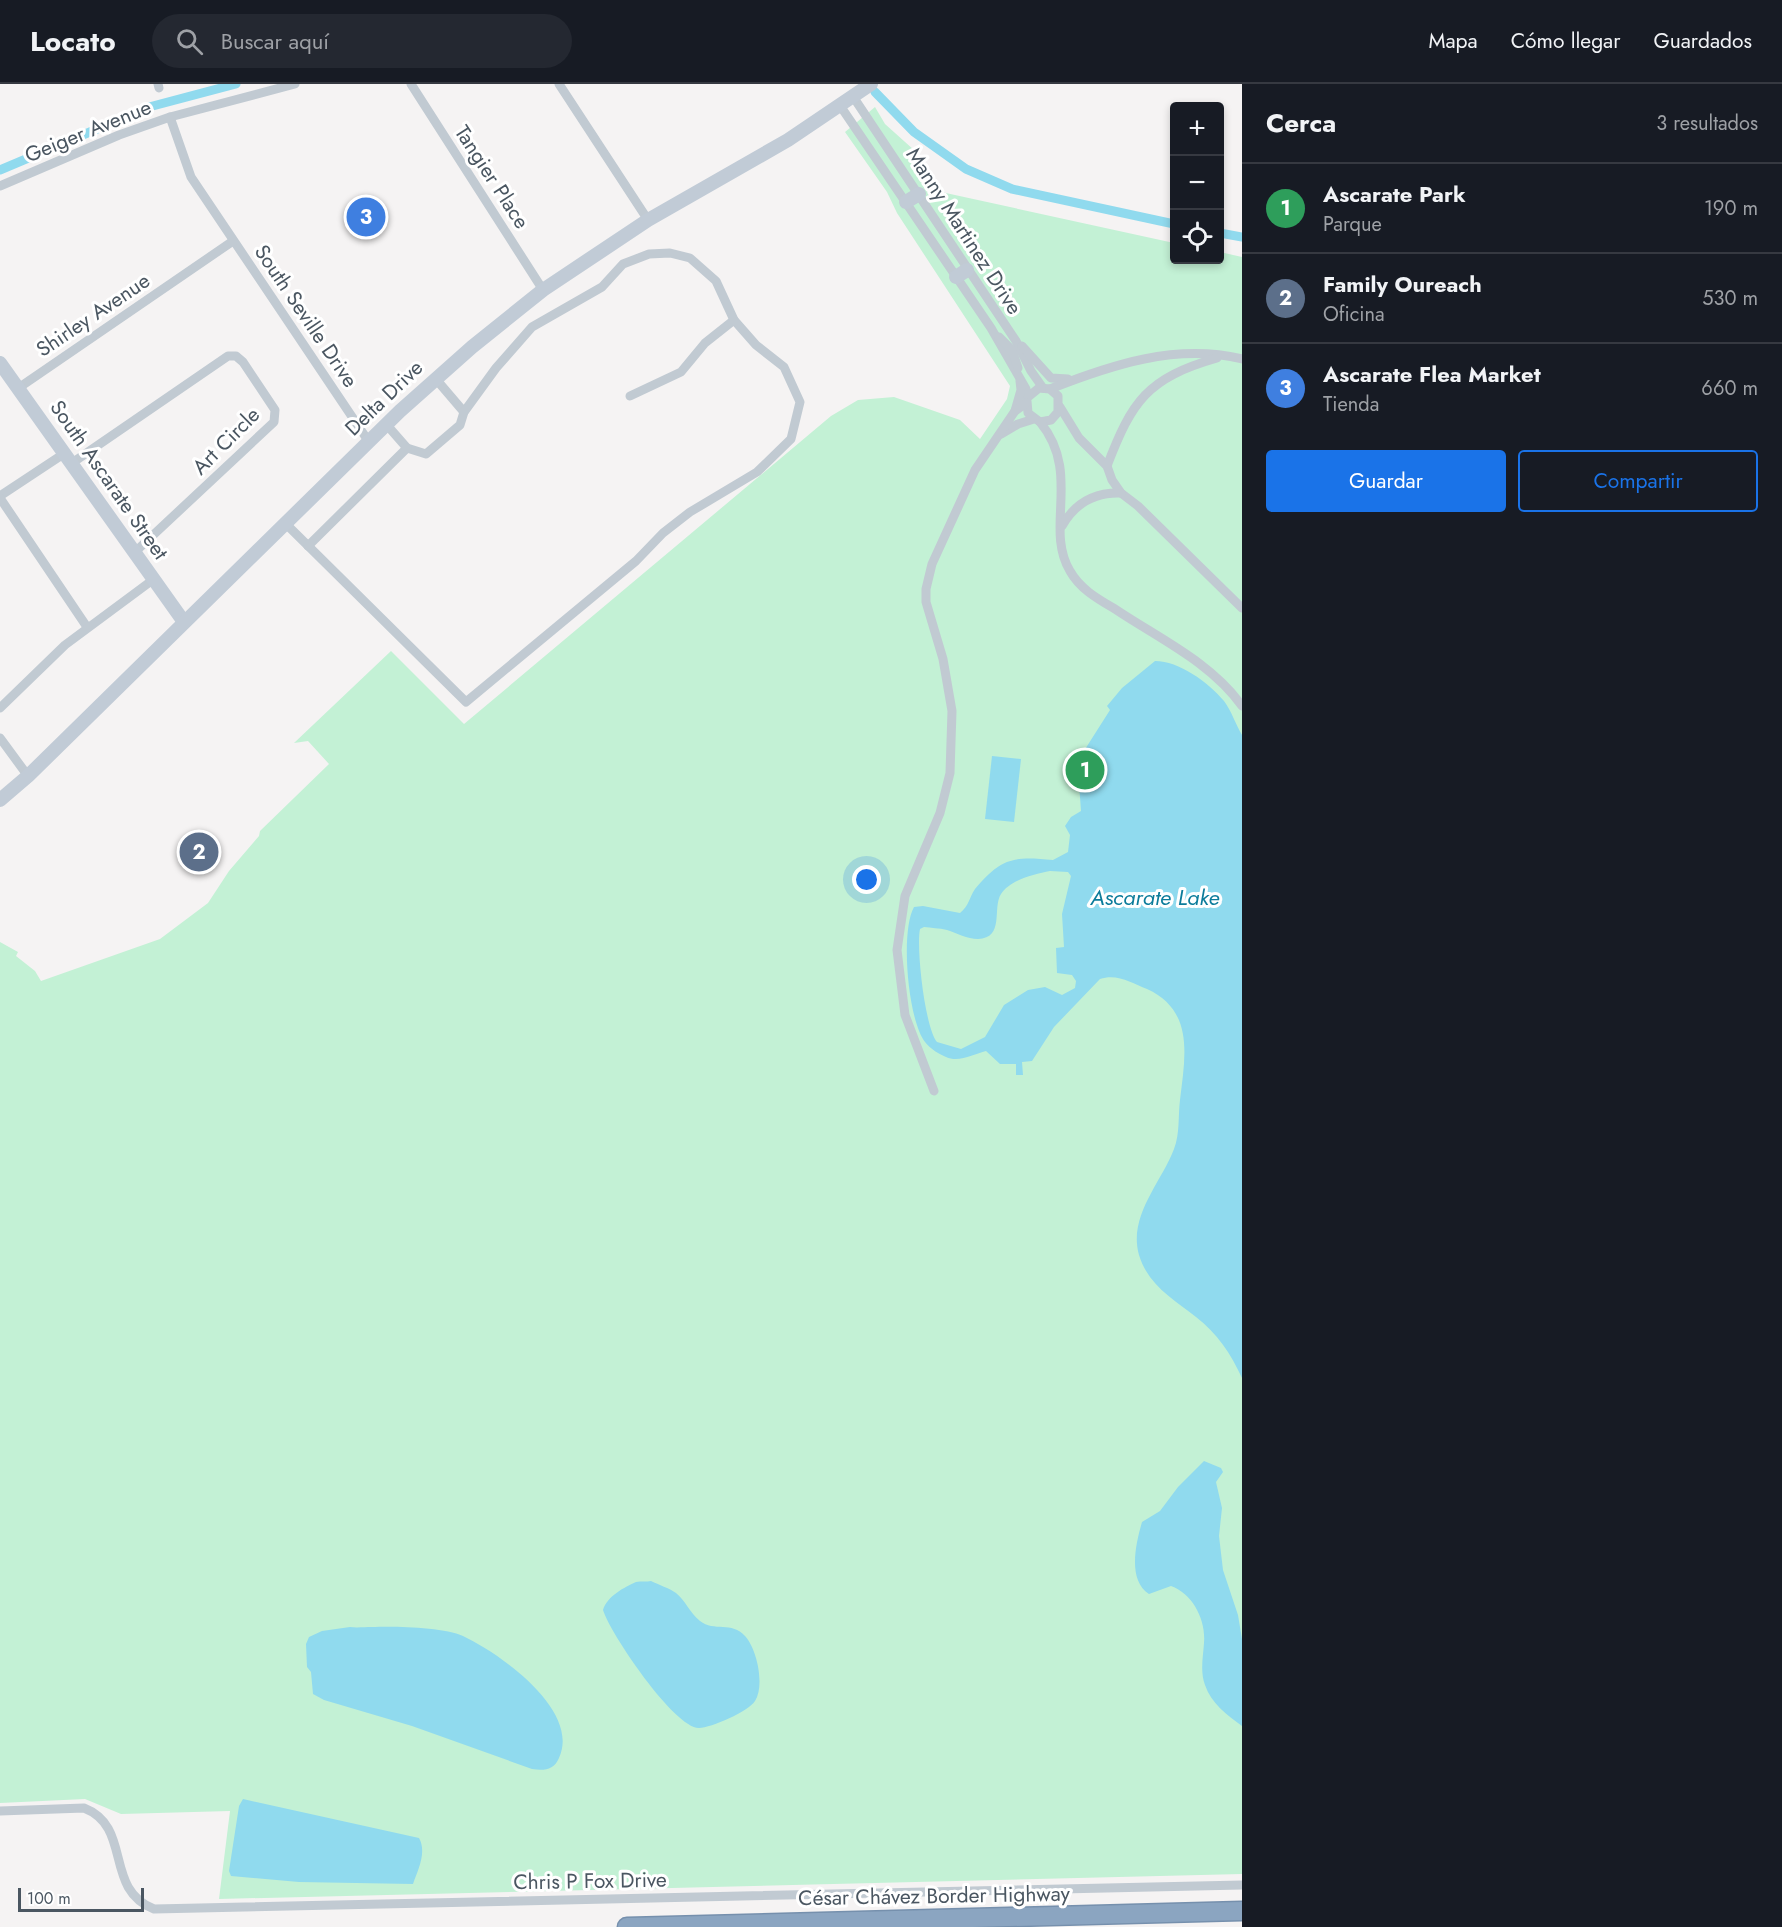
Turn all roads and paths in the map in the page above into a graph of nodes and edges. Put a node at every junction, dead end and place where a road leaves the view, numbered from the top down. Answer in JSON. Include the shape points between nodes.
{"nodes":[{"id":1,"x":295,"y":84,"type":"edge"},
{"id":2,"x":411,"y":84,"type":"edge"},
{"id":3,"x":559,"y":84,"type":"edge"},
{"id":4,"x":871,"y":84,"type":"edge"},
{"id":5,"x":854,"y":89,"type":"edge"},
{"id":6,"x":839,"y":104,"type":"junction"},
{"id":7,"x":170,"y":117,"type":"junction"},
{"id":8,"x":0,"y":186,"type":"edge"},
{"id":9,"x":919,"y":194,"type":"junction"},
{"id":10,"x":906,"y":202,"type":"junction"},
{"id":11,"x":648,"y":220,"type":"junction"},
{"id":12,"x":233,"y":241,"type":"junction"},
{"id":13,"x":189,"y":271,"type":"joint"},
{"id":14,"x":962,"y":273,"type":"junction"},
{"id":15,"x":543,"y":290,"type":"junction"},
{"id":16,"x":734,"y":320,"type":"junction"},
{"id":17,"x":1016,"y":341,"type":"junction"},
{"id":18,"x":1222,"y":356,"type":"junction"},
{"id":19,"x":1242,"y":359,"type":"edge"},
{"id":20,"x":0,"y":363,"type":"edge"},
{"id":21,"x":1019,"y":375,"type":"junction"},
{"id":22,"x":1079,"y":377,"type":"junction"},
{"id":23,"x":435,"y":378,"type":"junction"},
{"id":24,"x":4,"y":380,"type":"edge"},
{"id":25,"x":1047,"y":388,"type":"junction"},
{"id":26,"x":17,"y":389,"type":"junction"},
{"id":27,"x":630,"y":396,"type":"dead end"},
{"id":28,"x":1027,"y":400,"type":"junction"},
{"id":29,"x":1060,"y":407,"type":"junction"},
{"id":30,"x":1015,"y":411,"type":"junction"},
{"id":31,"x":464,"y":412,"type":"junction"},
{"id":32,"x":1037,"y":421,"type":"junction"},
{"id":33,"x":386,"y":424,"type":"junction"},
{"id":34,"x":999,"y":436,"type":"junction"},
{"id":35,"x":369,"y":442,"type":"junction"},
{"id":36,"x":407,"y":447,"type":"junction"},
{"id":37,"x":69,"y":458,"type":"junction"},
{"id":38,"x":1107,"y":466,"type":"junction"},
{"id":39,"x":1121,"y":493,"type":"junction"},
{"id":40,"x":0,"y":497,"type":"edge"},
{"id":41,"x":285,"y":523,"type":"junction"},
{"id":42,"x":1062,"y":527,"type":"junction"},
{"id":43,"x":308,"y":546,"type":"junction"},
{"id":44,"x":135,"y":552,"type":"junction"},
{"id":45,"x":154,"y":579,"type":"junction"},
{"id":46,"x":1242,"y":608,"type":"edge"},
{"id":47,"x":184,"y":622,"type":"junction"},
{"id":48,"x":87,"y":627,"type":"junction"},
{"id":49,"x":1242,"y":706,"type":"edge"},
{"id":50,"x":0,"y":708,"type":"edge"},
{"id":51,"x":0,"y":738,"type":"edge"},
{"id":52,"x":28,"y":776,"type":"junction"},
{"id":53,"x":0,"y":800,"type":"edge"},
{"id":54,"x":934,"y":1091,"type":"dead end"},
{"id":55,"x":0,"y":1811,"type":"edge"},
{"id":56,"x":1242,"y":1885,"type":"edge"},
{"id":57,"x":1242,"y":1911,"type":"edge"},
{"id":58,"x":627,"y":1927,"type":"edge"}],
"edges":[{"from":1,"to":7,"type":"street","name":"Geiger Avenue"},
{"from":2,"to":15,"type":"street","name":"Tangier Place"},
{"from":3,"to":11,"type":"street"},
{"from":4,"to":5,"type":"main road","name":"Delta Drive","via":[[864,90]]},
{"from":5,"to":6,"type":"main road","name":"Delta Drive"},
{"from":5,"to":9,"type":"street","name":"Manny Martinez Drive"},
{"from":6,"to":10,"type":"street","name":"Manny Martinez Drive"},
{"from":6,"to":11,"type":"main road","name":"Delta Drive","via":[[788,140]]},
{"from":7,"to":8,"type":"street","name":"Geiger Avenue"},
{"from":7,"to":12,"type":"street","name":"South Seville Drive","via":[[191,177]]},
{"from":9,"to":10,"type":"main road"},
{"from":9,"to":14,"type":"street","name":"Manny Martinez Drive"},
{"from":10,"to":14,"type":"street","name":"Manny Martinez Drive"},
{"from":11,"to":15,"type":"main road","name":"Delta Drive"},
{"from":12,"to":13,"type":"street","name":"South Seville Drive"},
{"from":12,"to":35,"type":"street","name":"South Seville Drive"},
{"from":13,"to":26,"type":"street","name":"Shirley Avenue"},
{"from":14,"to":17,"type":"street","name":"Manny Martinez Drive"},
{"from":14,"to":21,"type":"street","name":"Manny Martinez Drive"},
{"from":15,"to":23,"type":"main road","name":"Delta Drive"},
{"from":16,"to":27,"type":"street","via":[[705,343],[681,372]]},
{"from":16,"to":31,"type":"street","via":[[716,281],[690,258],[649,254],[623,264],[602,287],[532,327],[512,347]]},
{"from":16,"to":43,"type":"street","via":[[788,375],[800,402],[791,439],[757,472],[663,533],[636,561],[472,700],[460,700]]},
{"from":17,"to":22,"type":"street","via":[[1051,378]]},
{"from":17,"to":25,"type":"street","name":"Manny Martinez Drive","via":[[1031,371]]},
{"from":18,"to":19,"type":"street"},
{"from":18,"to":22,"type":"street","via":[[1192,353],[1150,358]]},
{"from":18,"to":38,"type":"street","via":[[1175,373],[1140,398],[1124,423]]},
{"from":20,"to":24,"type":"main road","name":"South Ascarate Street"},
{"from":21,"to":28,"type":"street","name":"Manny Martinez Drive"},
{"from":21,"to":30,"type":"street","via":[[1021,390]]},
{"from":22,"to":25,"type":"street"},
{"from":23,"to":31,"type":"street"},
{"from":23,"to":33,"type":"main road","name":"Delta Drive"},
{"from":24,"to":26,"type":"main road","name":"South Ascarate Street"},
{"from":25,"to":28,"type":"street","via":[[1034,390]]},
{"from":25,"to":29,"type":"street","via":[[1058,396]]},
{"from":26,"to":37,"type":"main road","name":"South Ascarate Street"},
{"from":28,"to":30,"type":"street"},
{"from":28,"to":32,"type":"street","via":[[1028,413]]},
{"from":29,"to":32,"type":"street","via":[[1051,420]]},
{"from":29,"to":38,"type":"street","via":[[1079,438]]},
{"from":30,"to":34,"type":"street"},
{"from":31,"to":36,"type":"street","via":[[460,425],[426,454]]},
{"from":32,"to":34,"type":"street","via":[[1018,424]]},
{"from":32,"to":42,"type":"street","via":[[1051,437],[1059,462]]},
{"from":33,"to":35,"type":"main road","name":"Delta Drive"},
{"from":33,"to":36,"type":"street"},
{"from":34,"to":54,"type":"street","via":[[975,470],[932,564],[927,589],[926,602],[943,659],[952,711],[950,773],[940,813],[905,896],[897,950],[905,1015]]},
{"from":35,"to":41,"type":"main road","name":"Delta Drive"},
{"from":36,"to":43,"type":"street"},
{"from":37,"to":40,"type":"street"},
{"from":37,"to":44,"type":"main road","name":"South Ascarate Street"},
{"from":37,"to":44,"type":"street","name":"Art Circle","via":[[228,356],[243,362],[275,410],[274,422]]},
{"from":38,"to":39,"type":"street"},
{"from":39,"to":42,"type":"street","via":[[1086,500]]},
{"from":39,"to":46,"type":"street"},
{"from":40,"to":48,"type":"street"},
{"from":41,"to":43,"type":"street"},
{"from":41,"to":47,"type":"main road","name":"Delta Drive"},
{"from":42,"to":49,"type":"street","via":[[1064,560],[1078,583],[1208,671]]},
{"from":44,"to":45,"type":"main road","name":"South Ascarate Street"},
{"from":45,"to":47,"type":"main road","name":"South Ascarate Street"},
{"from":45,"to":48,"type":"street"},
{"from":47,"to":52,"type":"main road","name":"Delta Drive"},
{"from":48,"to":50,"type":"street"},
{"from":51,"to":52,"type":"street"},
{"from":52,"to":53,"type":"main road","name":"Delta Drive"},
{"from":55,"to":56,"type":"street","name":"Chris P Fox Drive","via":[[92,1811],[111,1832],[127,1887],[138,1901],[154,1909]]},
{"from":57,"to":58,"type":"highway","name":"César Chávez Border Highway"}]}
